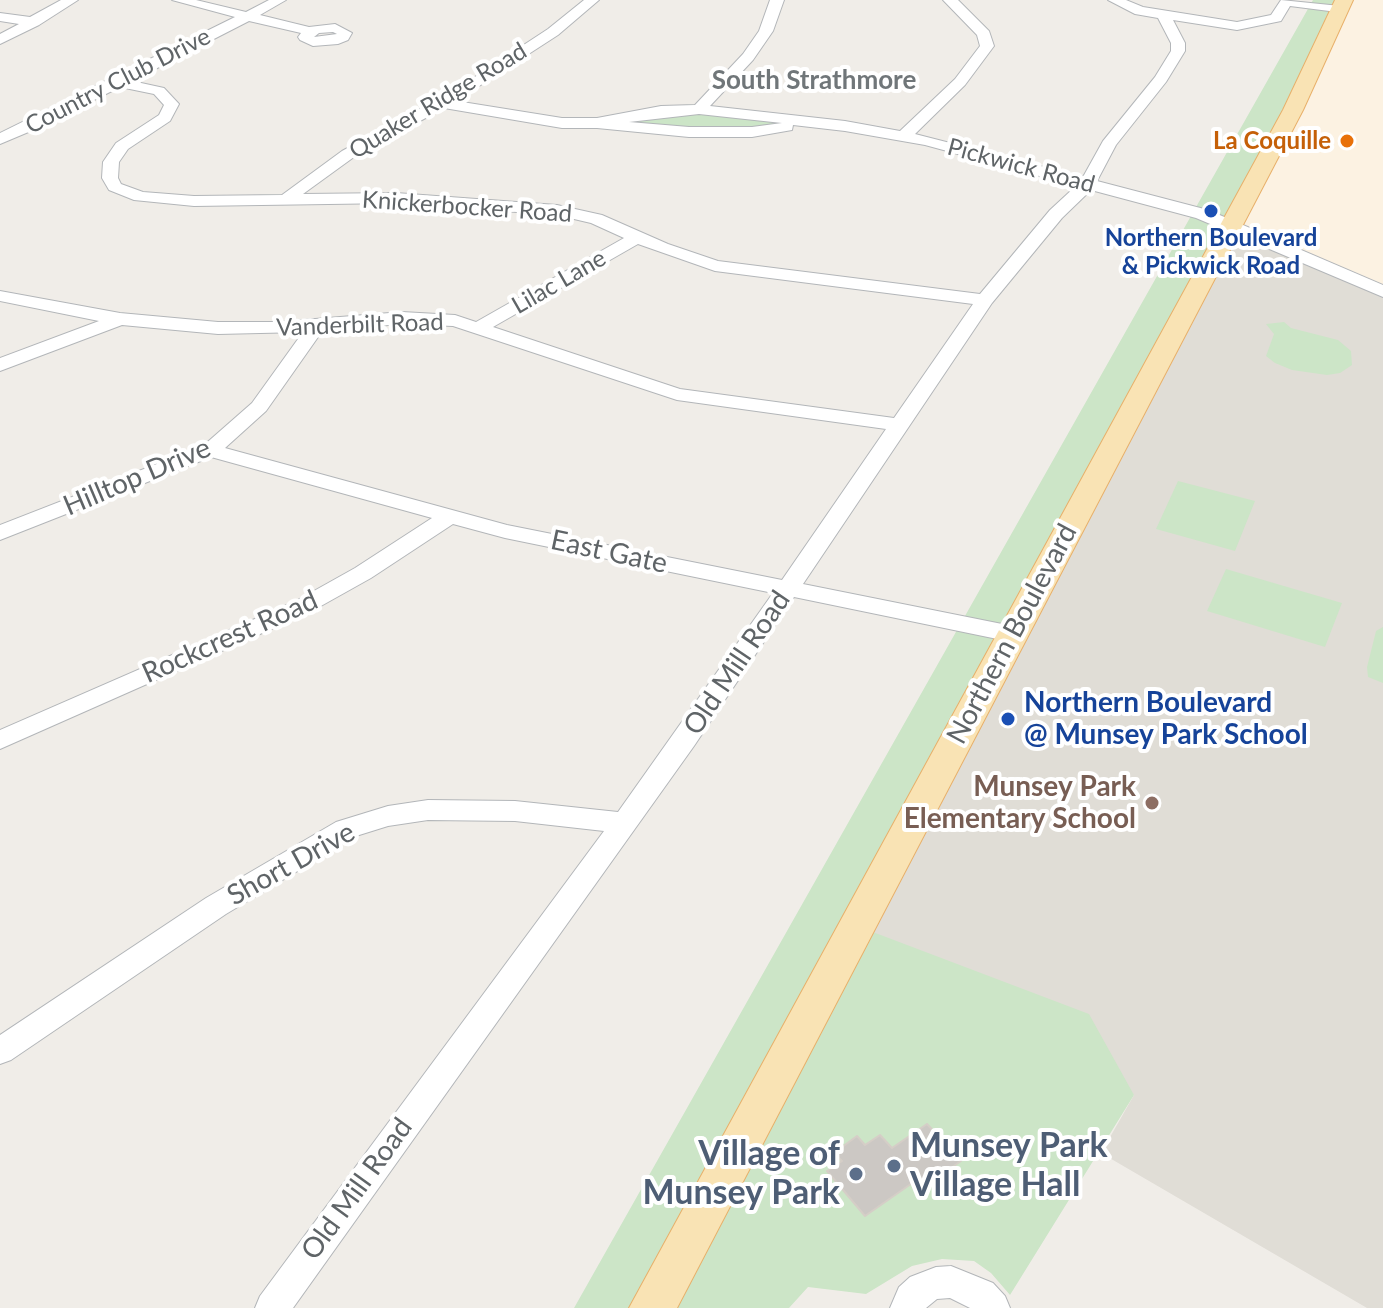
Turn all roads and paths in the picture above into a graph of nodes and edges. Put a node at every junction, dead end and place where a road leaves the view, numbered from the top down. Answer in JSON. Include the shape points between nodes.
{"nodes":[{"id":1,"x":71,"y":0,"type":"edge"},
{"id":2,"x":179,"y":0,"type":"edge"},
{"id":3,"x":279,"y":0,"type":"edge"},
{"id":4,"x":592,"y":0,"type":"edge"},
{"id":5,"x":777,"y":0,"type":"edge"},
{"id":6,"x":950,"y":0,"type":"edge"},
{"id":7,"x":1115,"y":0,"type":"edge"},
{"id":8,"x":1288,"y":1,"type":"edge"},
{"id":9,"x":1342,"y":5,"type":"edge"},
{"id":10,"x":247,"y":16,"type":"junction"},
{"id":11,"x":1164,"y":16,"type":"junction"},
{"id":12,"x":0,"y":17,"type":"edge"},
{"id":13,"x":34,"y":22,"type":"junction"},
{"id":14,"x":310,"y":31,"type":"dead end"},
{"id":15,"x":0,"y":40,"type":"edge"},
{"id":16,"x":118,"y":82,"type":"junction"},
{"id":17,"x":441,"y":103,"type":"junction"},
{"id":18,"x":699,"y":109,"type":"junction"},
{"id":19,"x":808,"y":122,"type":"junction"},
{"id":20,"x":597,"y":123,"type":"junction"},
{"id":21,"x":904,"y":136,"type":"junction"},
{"id":22,"x":0,"y":139,"type":"edge"},
{"id":23,"x":1087,"y":184,"type":"junction"},
{"id":24,"x":284,"y":201,"type":"junction"},
{"id":25,"x":1229,"y":226,"type":"junction"},
{"id":26,"x":638,"y":237,"type":"junction"},
{"id":27,"x":1383,"y":292,"type":"edge"},
{"id":28,"x":0,"y":296,"type":"edge"},
{"id":29,"x":985,"y":300,"type":"junction"},
{"id":30,"x":120,"y":319,"type":"junction"},
{"id":31,"x":317,"y":325,"type":"junction"},
{"id":32,"x":480,"y":327,"type":"junction"},
{"id":33,"x":0,"y":365,"type":"edge"},
{"id":34,"x":901,"y":425,"type":"junction"},
{"id":35,"x":210,"y":450,"type":"junction"},
{"id":36,"x":451,"y":515,"type":"junction"},
{"id":37,"x":0,"y":533,"type":"edge"},
{"id":38,"x":787,"y":589,"type":"junction"},
{"id":39,"x":1012,"y":634,"type":"junction"},
{"id":40,"x":0,"y":740,"type":"edge"},
{"id":41,"x":623,"y":823,"type":"junction"},
{"id":42,"x":0,"y":1051,"type":"edge"},
{"id":43,"x":272,"y":1308,"type":"edge"},
{"id":44,"x":652,"y":1308,"type":"edge"},
{"id":45,"x":907,"y":1308,"type":"edge"},
{"id":46,"x":993,"y":1308,"type":"edge"}],
"edges":[{"from":1,"to":13,"type":"street"},
{"from":2,"to":10,"type":"street"},
{"from":3,"to":10,"type":"street","name":"Country Club Drive"},
{"from":4,"to":17,"type":"street","name":"Quaker Ridge Road","via":[[553,32]]},
{"from":5,"to":18,"type":"street","via":[[766,31],[748,57]]},
{"from":6,"to":21,"type":"street","via":[[984,34],[987,46],[960,82]]},
{"from":7,"to":11,"type":"street"},
{"from":8,"to":9,"type":"street"},
{"from":8,"to":11,"type":"street","via":[[1276,18],[1253,25]]},
{"from":9,"to":25,"type":"main road","name":"Northern Boulevard","via":[[1313,72]]},
{"from":10,"to":14,"type":"street"},
{"from":10,"to":16,"type":"street","name":"Country Club Drive"},
{"from":11,"to":23,"type":"street","name":"Old Mill Road","via":[[1178,51],[1109,144]]},
{"from":12,"to":13,"type":"street"},
{"from":13,"to":15,"type":"street"},
{"from":16,"to":22,"type":"street","name":"Country Club Drive"},
{"from":16,"to":24,"type":"street","name":"Knickerbocker Road","via":[[159,91],[172,104],[165,118],[114,156],[110,178],[121,191],[180,201]]},
{"from":17,"to":20,"type":"street","name":"Pickwick Road","via":[[550,122]]},
{"from":17,"to":24,"type":"street","name":"Quaker Ridge Road","via":[[348,154]]},
{"from":18,"to":19,"type":"street","name":"Pickwick Road"},
{"from":18,"to":20,"type":"street","name":"Pickwick Road"},
{"from":19,"to":20,"type":"street","name":"Pickwick Road","via":[[725,133]]},
{"from":19,"to":21,"type":"street","name":"Pickwick Road"},
{"from":21,"to":23,"type":"street","name":"Pickwick Road"},
{"from":23,"to":25,"type":"street","name":"Pickwick Road"},
{"from":23,"to":29,"type":"street","name":"Old Mill Road"},
{"from":24,"to":26,"type":"street","name":"Knickerbocker Road","via":[[396,198],[557,210]]},
{"from":25,"to":27,"type":"street","name":"Pickwick Road"},
{"from":25,"to":39,"type":"main road","name":"Northern Boulevard"},
{"from":26,"to":29,"type":"street","name":"Knickerbocker Road","via":[[683,256],[752,273]]},
{"from":26,"to":32,"type":"street","name":"Lilac Lane"},
{"from":28,"to":30,"type":"street","name":"Vanderbilt Road"},
{"from":29,"to":34,"type":"street","name":"Old Mill Road"},
{"from":30,"to":31,"type":"street","name":"Vanderbilt Road","via":[[218,328]]},
{"from":30,"to":33,"type":"street"},
{"from":31,"to":32,"type":"street","name":"Vanderbilt Road","via":[[402,318]]},
{"from":31,"to":35,"type":"street","name":"Hilltop Drive","via":[[259,407]]},
{"from":32,"to":34,"type":"street","name":"Vanderbilt Road","via":[[677,394]]},
{"from":34,"to":38,"type":"street","name":"Old Mill Road"},
{"from":35,"to":36,"type":"street","name":"East Gate"},
{"from":35,"to":37,"type":"street","name":"Hilltop Drive"},
{"from":36,"to":38,"type":"street","name":"East Gate","via":[[505,531]]},
{"from":36,"to":40,"type":"street","name":"Rockcrest Road","via":[[304,606]]},
{"from":38,"to":39,"type":"street","name":"East Gate"},
{"from":38,"to":41,"type":"street","name":"Old Mill Road"},
{"from":39,"to":44,"type":"main road","name":"Northern Boulevard"},
{"from":41,"to":42,"type":"street","name":"Short Drive","via":[[515,811],[428,810],[346,829],[216,906]]},
{"from":41,"to":43,"type":"street","name":"Old Mill Road"},
{"from":45,"to":46,"type":"street","via":[[922,1289],[951,1282],[974,1291]]}]}
